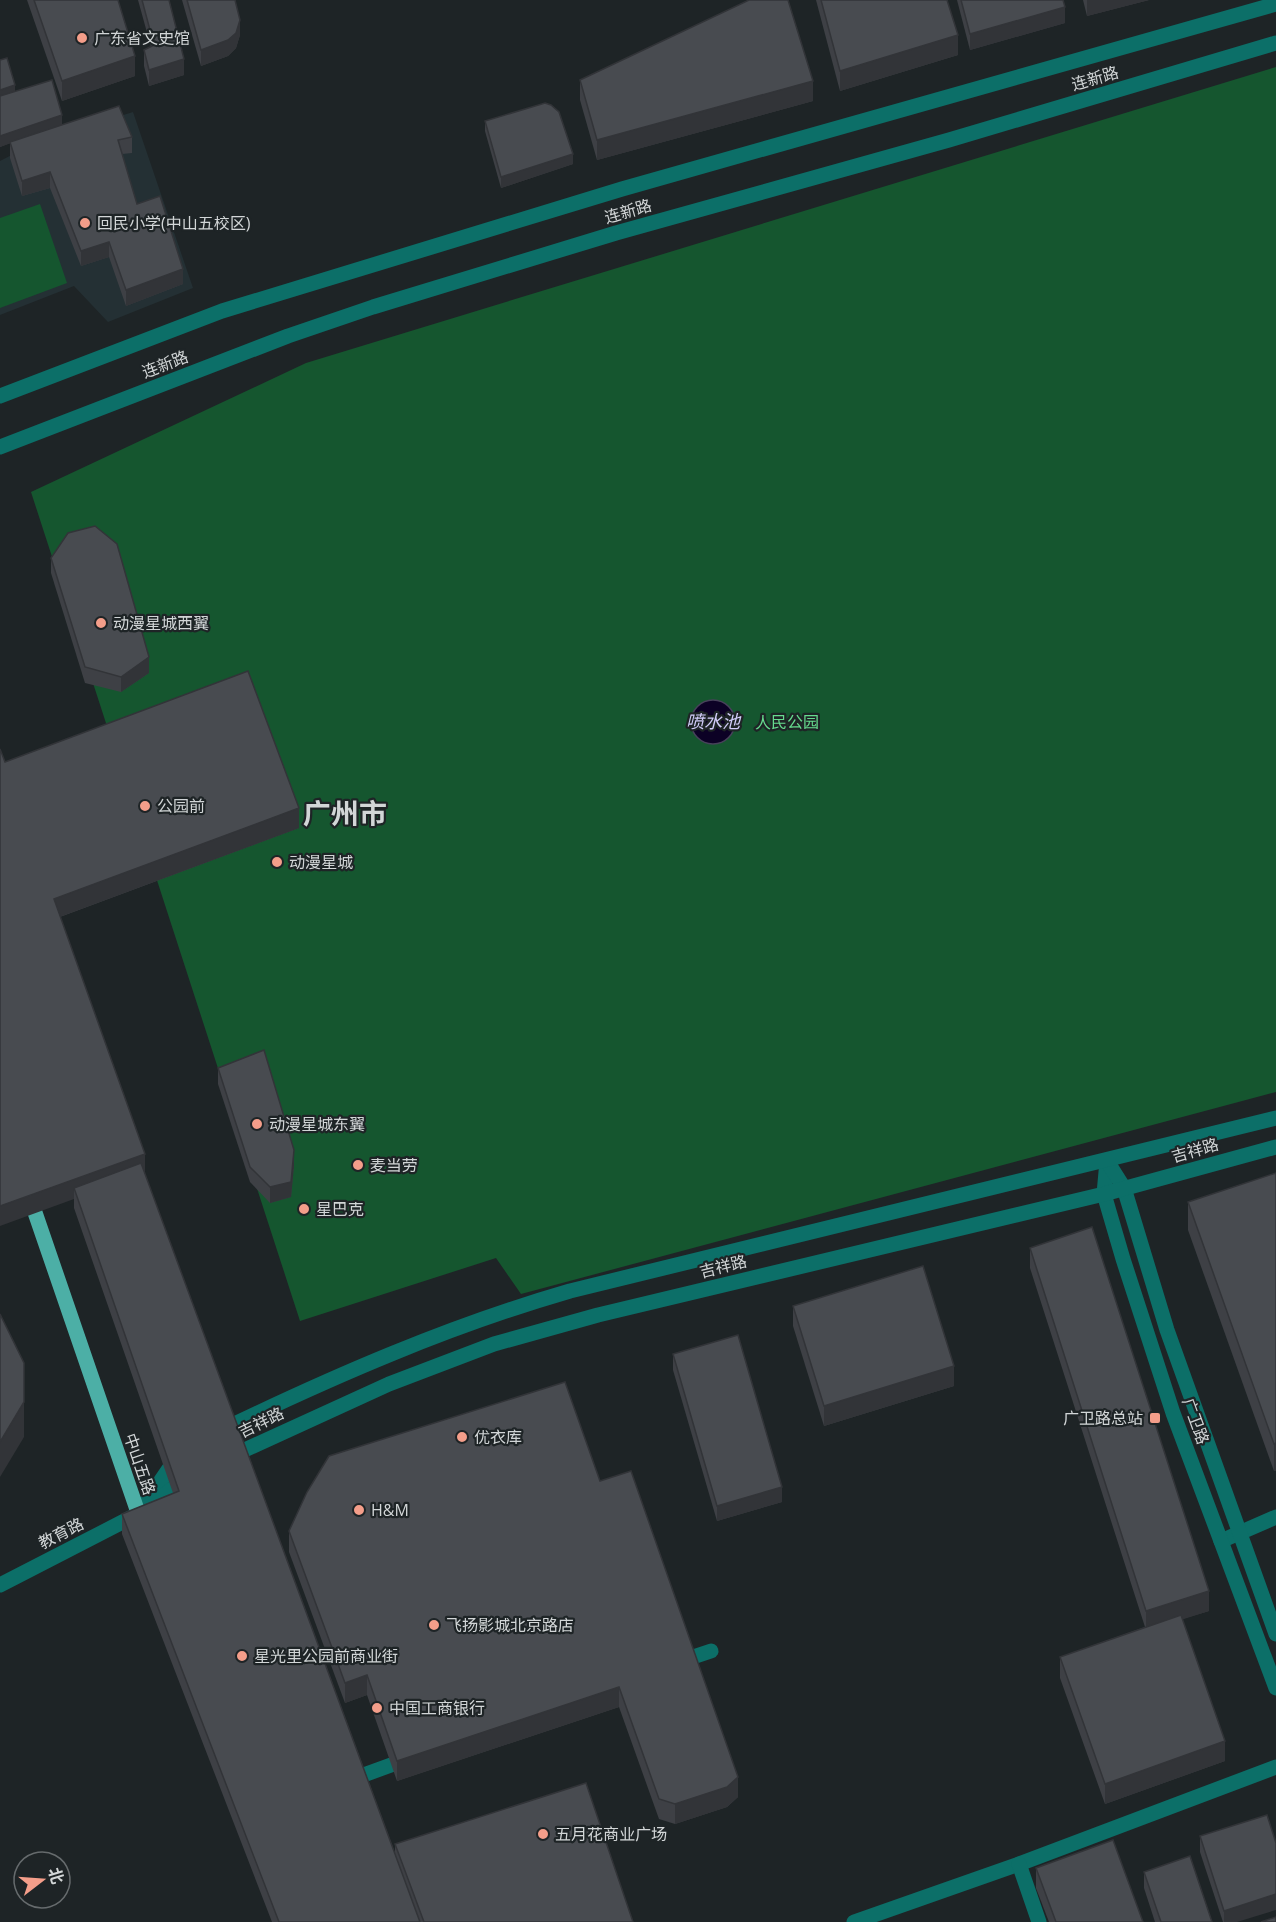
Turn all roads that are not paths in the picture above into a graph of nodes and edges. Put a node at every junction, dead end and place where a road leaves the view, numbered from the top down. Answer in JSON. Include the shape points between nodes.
{"nodes":[{"id":1,"x":1276,"y":4,"type":"edge"},
{"id":2,"x":1276,"y":42,"type":"edge"},
{"id":3,"x":0,"y":396,"type":"edge"},
{"id":4,"x":0,"y":447,"type":"edge"},
{"id":5,"x":1276,"y":1118,"type":"edge"},
{"id":6,"x":1276,"y":1147,"type":"edge"},
{"id":7,"x":1107,"y":1161,"type":"junction"},
{"id":8,"x":22,"y":1175,"type":"edge"},
{"id":9,"x":1124,"y":1188,"type":"junction"},
{"id":10,"x":1104,"y":1194,"type":"junction"},
{"id":11,"x":188,"y":1444,"type":"junction"},
{"id":12,"x":200,"y":1475,"type":"junction"},
{"id":13,"x":138,"y":1514,"type":"junction"},
{"id":14,"x":1276,"y":1517,"type":"edge"},
{"id":15,"x":1239,"y":1533,"type":"junction"},
{"id":16,"x":1221,"y":1541,"type":"junction"},
{"id":17,"x":150,"y":1545,"type":"edge"},
{"id":18,"x":0,"y":1585,"type":"edge"},
{"id":19,"x":1276,"y":1634,"type":"edge"},
{"id":20,"x":711,"y":1651,"type":"dead end"},
{"id":21,"x":690,"y":1658,"type":"edge"},
{"id":22,"x":1276,"y":1688,"type":"edge"},
{"id":23,"x":391,"y":1765,"type":"edge"},
{"id":24,"x":1276,"y":1767,"type":"edge"},
{"id":25,"x":332,"y":1786,"type":"edge"},
{"id":26,"x":1019,"y":1864,"type":"junction"},
{"id":27,"x":854,"y":1922,"type":"edge"},
{"id":28,"x":1039,"y":1922,"type":"edge"}],
"edges":[{"from":1,"to":3,"type":"street","name":"连新路","via":[[622,189],[222,311]]},
{"from":2,"to":4,"type":"street","name":"连新路","via":[[373,307]]},
{"from":5,"to":7,"type":"street","name":"吉祥路"},
{"from":6,"to":9,"type":"street","name":"吉祥路"},
{"from":7,"to":9,"type":"street","name":"广卫路"},
{"from":7,"to":10,"type":"street","name":"广卫路"},
{"from":7,"to":11,"type":"street","name":"吉祥路","via":[[570,1291],[503,1311],[379,1358]]},
{"from":8,"to":13,"type":"main road","name":"中山五路"},
{"from":9,"to":10,"type":"street","name":"吉祥路"},
{"from":9,"to":15,"type":"street","name":"广卫路","via":[[1167,1330]]},
{"from":10,"to":12,"type":"street","name":"吉祥路","via":[[598,1315],[494,1344],[389,1384]]},
{"from":10,"to":16,"type":"street","name":"广卫路","via":[[1173,1413]]},
{"from":11,"to":12,"type":"main road"},
{"from":11,"to":13,"type":"street"},
{"from":12,"to":13,"type":"street","name":"吉祥路"},
{"from":13,"to":17,"type":"main road","name":"中山五路"},
{"from":13,"to":18,"type":"street","name":"教育路"},
{"from":14,"to":15,"type":"street"},
{"from":15,"to":16,"type":"street"},
{"from":15,"to":19,"type":"street","name":"广卫路"},
{"from":16,"to":22,"type":"street","name":"广卫路"},
{"from":20,"to":21,"type":"street"},
{"from":23,"to":25,"type":"street"},
{"from":24,"to":26,"type":"street"},
{"from":26,"to":27,"type":"street"},
{"from":26,"to":28,"type":"street"}]}
